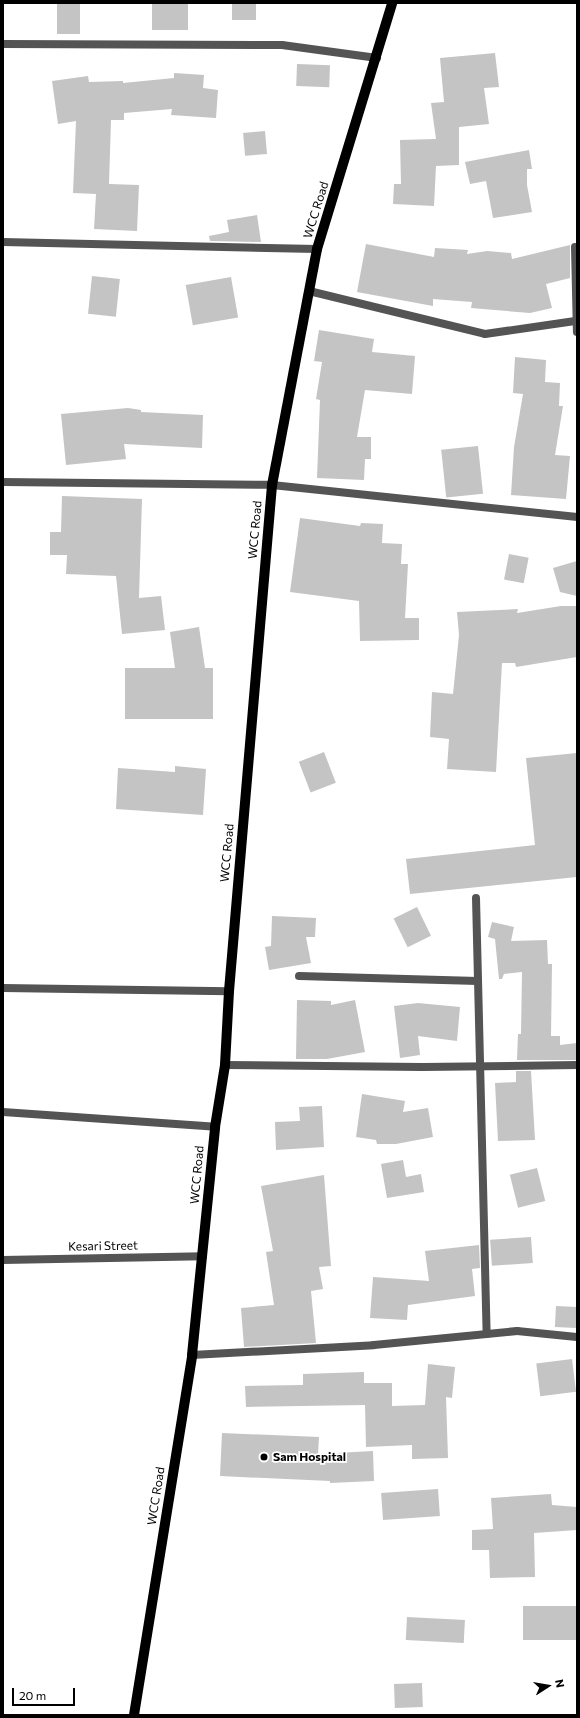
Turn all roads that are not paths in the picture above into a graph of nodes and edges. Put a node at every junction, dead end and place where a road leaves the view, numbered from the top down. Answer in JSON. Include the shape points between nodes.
{"nodes":[{"id":1,"x":392,"y":3,"type":"edge"},
{"id":2,"x":3,"y":44,"type":"edge"},
{"id":3,"x":377,"y":58,"type":"junction"},
{"id":4,"x":3,"y":242,"type":"edge"},
{"id":5,"x":575,"y":247,"type":"dead end"},
{"id":6,"x":317,"y":249,"type":"junction"},
{"id":7,"x":309,"y":291,"type":"junction"},
{"id":8,"x":575,"y":322,"type":"junction"},
{"id":9,"x":577,"y":332,"type":"edge"},
{"id":10,"x":3,"y":482,"type":"edge"},
{"id":11,"x":272,"y":485,"type":"junction"},
{"id":12,"x":577,"y":517,"type":"edge"},
{"id":13,"x":476,"y":898,"type":"dead end"},
{"id":14,"x":299,"y":976,"type":"dead end"},
{"id":15,"x":478,"y":981,"type":"junction"},
{"id":16,"x":3,"y":988,"type":"edge"},
{"id":17,"x":228,"y":991,"type":"junction"},
{"id":18,"x":225,"y":1065,"type":"junction"},
{"id":19,"x":577,"y":1065,"type":"edge"},
{"id":20,"x":480,"y":1066,"type":"junction"},
{"id":21,"x":3,"y":1112,"type":"edge"},
{"id":22,"x":215,"y":1127,"type":"junction"},
{"id":23,"x":203,"y":1256,"type":"junction"},
{"id":24,"x":3,"y":1260,"type":"edge"},
{"id":25,"x":487,"y":1334,"type":"junction"},
{"id":26,"x":577,"y":1337,"type":"edge"},
{"id":27,"x":192,"y":1355,"type":"junction"},
{"id":28,"x":134,"y":1715,"type":"edge"}],
"edges":[{"from":1,"to":3,"type":"main road","name":"WCC Road"},
{"from":2,"to":3,"type":"street","via":[[282,45]]},
{"from":3,"to":6,"type":"main road","name":"WCC Road"},
{"from":4,"to":6,"type":"street"},
{"from":5,"to":8,"type":"street"},
{"from":6,"to":7,"type":"main road","name":"WCC Road"},
{"from":7,"to":8,"type":"street","via":[[486,334]]},
{"from":7,"to":11,"type":"main road","name":"WCC Road"},
{"from":8,"to":9,"type":"street"},
{"from":10,"to":11,"type":"street"},
{"from":11,"to":12,"type":"street"},
{"from":11,"to":17,"type":"main road","name":"WCC Road"},
{"from":13,"to":15,"type":"street"},
{"from":14,"to":15,"type":"street"},
{"from":15,"to":20,"type":"street"},
{"from":16,"to":17,"type":"street"},
{"from":17,"to":18,"type":"main road","name":"WCC Road"},
{"from":18,"to":20,"type":"street"},
{"from":18,"to":22,"type":"main road","name":"WCC Road"},
{"from":19,"to":20,"type":"street"},
{"from":20,"to":25,"type":"street"},
{"from":21,"to":22,"type":"street"},
{"from":22,"to":23,"type":"main road","name":"WCC Road"},
{"from":23,"to":24,"type":"street","name":"Kesari Street"},
{"from":23,"to":27,"type":"main road","name":"WCC Road"},
{"from":25,"to":26,"type":"street","via":[[517,1332]]},
{"from":25,"to":27,"type":"street","via":[[374,1345]]},
{"from":27,"to":28,"type":"main road","name":"WCC Road"}]}
